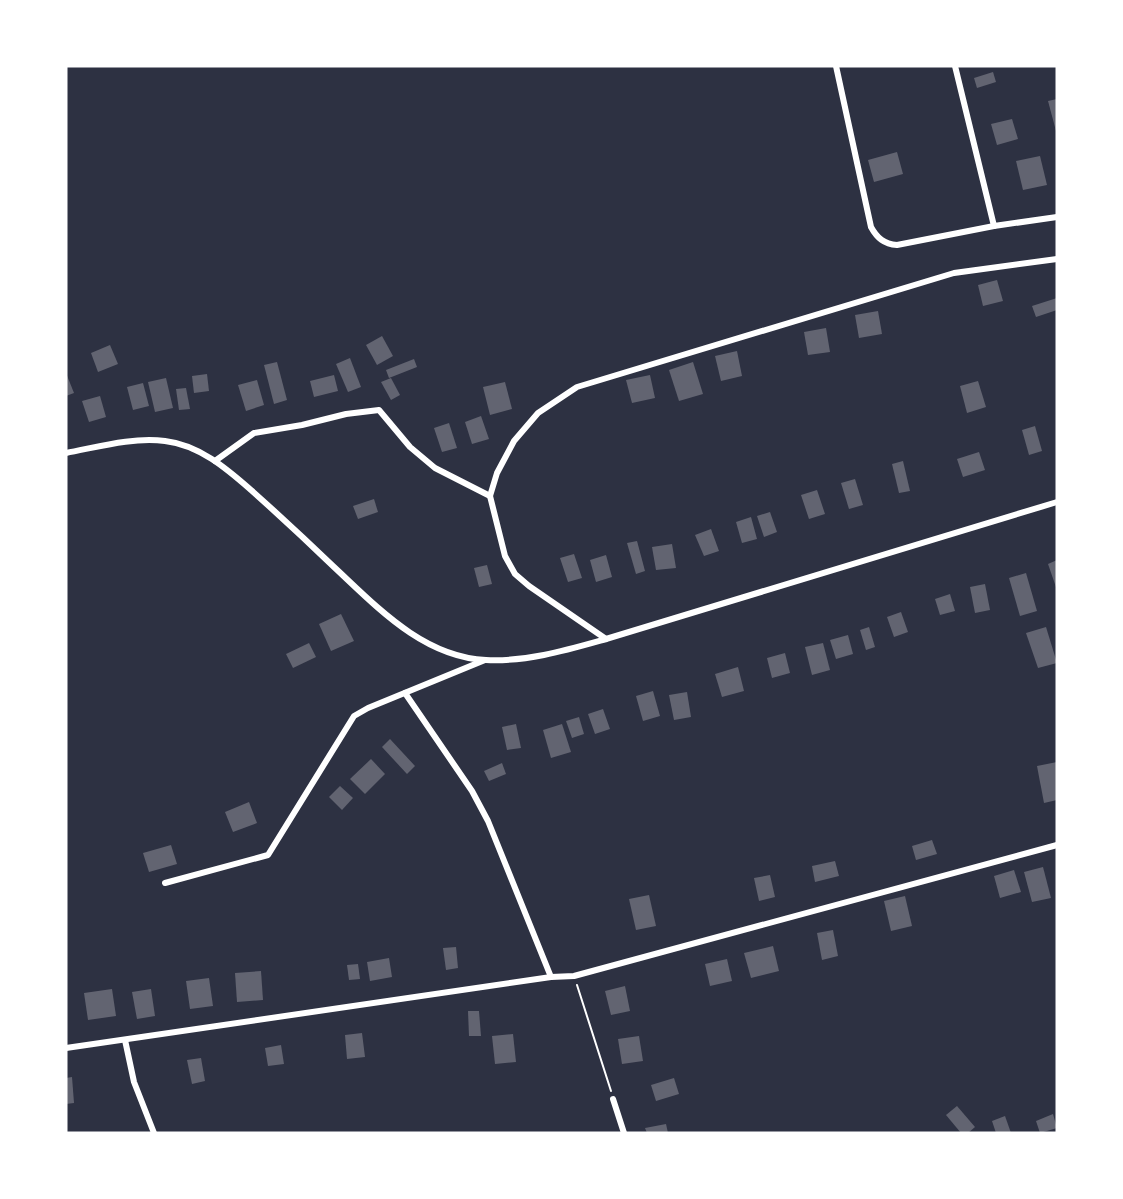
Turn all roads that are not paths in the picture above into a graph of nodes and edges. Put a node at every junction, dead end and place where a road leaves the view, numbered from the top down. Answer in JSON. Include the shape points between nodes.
{"nodes":[{"id":1,"x":836,"y":66,"type":"edge"},
{"id":2,"x":955,"y":66,"type":"edge"},
{"id":3,"x":1057,"y":218,"type":"edge"},
{"id":4,"x":994,"y":226,"type":"junction"},
{"id":5,"x":1057,"y":260,"type":"edge"},
{"id":6,"x":66,"y":453,"type":"edge"},
{"id":7,"x":215,"y":461,"type":"junction"},
{"id":8,"x":490,"y":496,"type":"junction"},
{"id":9,"x":1057,"y":502,"type":"edge"},
{"id":10,"x":606,"y":639,"type":"junction"},
{"id":11,"x":485,"y":660,"type":"junction"},
{"id":12,"x":405,"y":693,"type":"junction"},
{"id":13,"x":1057,"y":845,"type":"edge"},
{"id":14,"x":165,"y":883,"type":"dead end"},
{"id":15,"x":551,"y":977,"type":"junction"},
{"id":16,"x":124,"y":1040,"type":"junction"},
{"id":17,"x":66,"y":1048,"type":"edge"},
{"id":18,"x":613,"y":1099,"type":"road end"},
{"id":19,"x":154,"y":1133,"type":"edge"},
{"id":20,"x":624,"y":1133,"type":"edge"}],
"edges":[{"from":1,"to":4,"type":"street","via":[[874,233],[883,242],[897,245]]},
{"from":2,"to":4,"type":"street"},
{"from":3,"to":4,"type":"street"},
{"from":5,"to":8,"type":"street","via":[[954,273],[577,387],[538,413],[514,441]]},
{"from":6,"to":7,"type":"street","via":[[123,442],[165,441],[200,451]]},
{"from":7,"to":8,"type":"street","via":[[254,433],[379,410],[410,447],[435,468]]},
{"from":7,"to":11,"type":"street","via":[[273,509],[390,620],[419,639],[455,654]]},
{"from":8,"to":10,"type":"street","via":[[505,556],[515,574]]},
{"from":9,"to":10,"type":"street"},
{"from":10,"to":11,"type":"street","via":[[544,656]]},
{"from":11,"to":12,"type":"street"},
{"from":12,"to":14,"type":"street","via":[[354,716],[268,855]]},
{"from":12,"to":15,"type":"street","via":[[472,790],[488,820]]},
{"from":13,"to":15,"type":"street","via":[[574,976]]},
{"from":15,"to":16,"type":"street"},
{"from":16,"to":17,"type":"street"},
{"from":16,"to":19,"type":"street","via":[[134,1082]]},
{"from":18,"to":20,"type":"street"}]}
